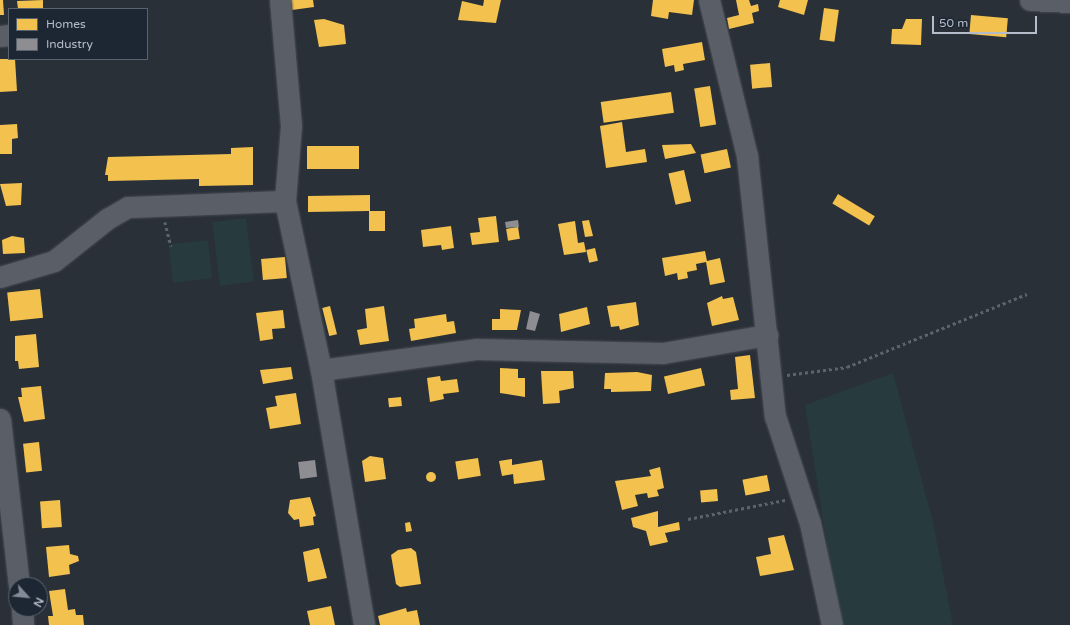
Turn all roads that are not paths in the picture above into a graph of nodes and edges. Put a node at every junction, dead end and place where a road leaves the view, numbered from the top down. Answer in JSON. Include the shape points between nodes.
{"nodes":[{"id":1,"x":280,"y":0,"type":"edge"},
{"id":2,"x":709,"y":0,"type":"edge"},
{"id":3,"x":1030,"y":0,"type":"edge"},
{"id":4,"x":1070,"y":2,"type":"edge"},
{"id":5,"x":285,"y":201,"type":"junction"},
{"id":6,"x":0,"y":277,"type":"edge"},
{"id":7,"x":767,"y":336,"type":"junction"},
{"id":8,"x":321,"y":370,"type":"junction"},
{"id":9,"x":0,"y":419,"type":"edge"},
{"id":10,"x":18,"y":577,"type":"edge"},
{"id":11,"x":364,"y":625,"type":"edge"},
{"id":12,"x":832,"y":625,"type":"edge"}],
"edges":[{"from":1,"to":5,"type":"street","via":[[291,126]]},
{"from":2,"to":7,"type":"street","via":[[747,156]]},
{"from":3,"to":4,"type":"street"},
{"from":5,"to":6,"type":"street","via":[[166,204],[122,210],[54,261]]},
{"from":5,"to":8,"type":"street"},
{"from":7,"to":8,"type":"street","via":[[663,353],[476,349]]},
{"from":7,"to":12,"type":"street","via":[[778,428],[818,551]]},
{"from":8,"to":11,"type":"street"},
{"from":9,"to":10,"type":"street"}]}
